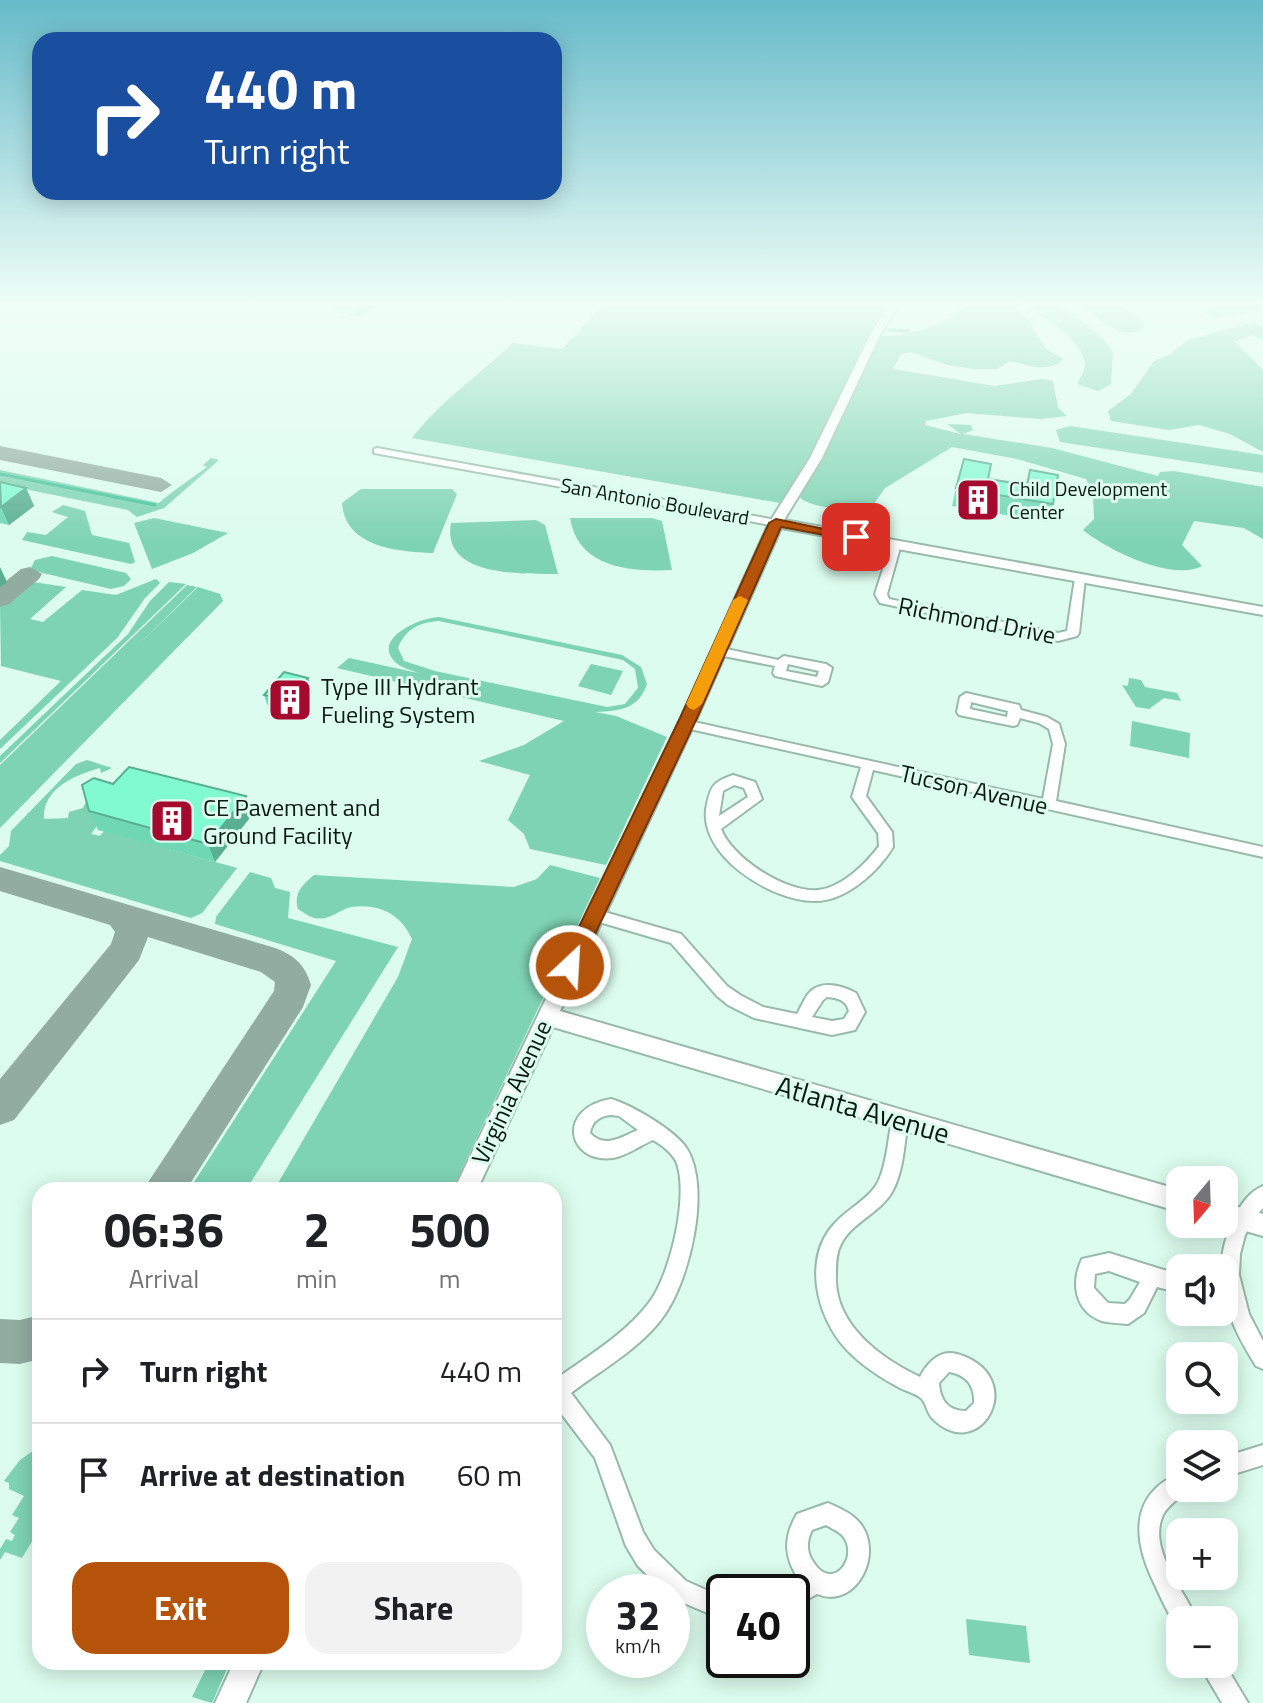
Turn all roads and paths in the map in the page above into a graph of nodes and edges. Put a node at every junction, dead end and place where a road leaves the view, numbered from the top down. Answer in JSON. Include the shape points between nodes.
{"nodes":[{"id":1,"x":851,"y":384,"type":"edge"},
{"id":2,"x":377,"y":451,"type":"dead end"},
{"id":3,"x":776,"y":523,"type":"junction"},
{"id":4,"x":896,"y":544,"type":"junction"},
{"id":5,"x":1080,"y":578,"type":"junction"},
{"id":6,"x":1263,"y":611,"type":"edge"},
{"id":7,"x":717,"y":651,"type":"junction"},
{"id":8,"x":782,"y":664,"type":"dead end"},
{"id":9,"x":1014,"y":713,"type":"dead end"},
{"id":10,"x":685,"y":724,"type":"junction"},
{"id":11,"x":868,"y":764,"type":"junction"},
{"id":12,"x":1049,"y":806,"type":"junction"},
{"id":13,"x":713,"y":827,"type":"dead end"},
{"id":14,"x":1263,"y":852,"type":"edge"},
{"id":15,"x":594,"y":915,"type":"junction"},
{"id":16,"x":546,"y":1016,"type":"junction"},
{"id":17,"x":801,"y":1022,"type":"dead end"},
{"id":18,"x":900,"y":1120,"type":"junction"},
{"id":19,"x":654,"y":1131,"type":"dead end"},
{"id":20,"x":469,"y":1182,"type":"edge"},
{"id":21,"x":1263,"y":1194,"type":"edge"},
{"id":22,"x":1166,"y":1197,"type":"edge"},
{"id":23,"x":1243,"y":1219,"type":"edge"},
{"id":24,"x":1232,"y":1254,"type":"edge"},
{"id":25,"x":1153,"y":1277,"type":"dead end"},
{"id":26,"x":1166,"y":1280,"type":"edge"},
{"id":27,"x":1238,"y":1317,"type":"edge"},
{"id":28,"x":1263,"y":1359,"type":"edge"},
{"id":29,"x":562,"y":1384,"type":"edge"},
{"id":30,"x":928,"y":1391,"type":"dead end"},
{"id":31,"x":562,"y":1398,"type":"edge"},
{"id":32,"x":1263,"y":1455,"type":"edge"},
{"id":33,"x":1238,"y":1463,"type":"edge"},
{"id":34,"x":1166,"y":1491,"type":"edge"},
{"id":35,"x":816,"y":1582,"type":"dead end"},
{"id":36,"x":810,"y":1586,"type":"edge"},
{"id":37,"x":706,"y":1601,"type":"edge"},
{"id":38,"x":1178,"y":1606,"type":"edge"},
{"id":39,"x":245,"y":1670,"type":"edge"},
{"id":40,"x":1220,"y":1678,"type":"edge"},
{"id":41,"x":230,"y":1703,"type":"edge"},
{"id":42,"x":1236,"y":1703,"type":"edge"}],
"edges":[{"from":1,"to":3,"type":"street","name":"Virginia Avenue","via":[[816,458]]},
{"from":2,"to":3,"type":"street","name":"San Antonio Boulevard"},
{"from":3,"to":4,"type":"street","name":"San Antonio Boulevard"},
{"from":3,"to":7,"type":"street","name":"Virginia Avenue"},
{"from":4,"to":5,"type":"street","name":"San Antonio Boulevard"},
{"from":4,"to":5,"type":"street","name":"Richmond Drive","via":[[881,594],[884,601],[1058,637],[1074,632]]},
{"from":5,"to":6,"type":"street","name":"San Antonio Boulevard"},
{"from":7,"to":8,"type":"street"},
{"from":7,"to":10,"type":"street","name":"Virginia Avenue"},
{"from":9,"to":12,"type":"street","via":[[1043,720],[1058,731]]},
{"from":10,"to":11,"type":"street","name":"Tucson Avenue"},
{"from":10,"to":15,"type":"street","name":"Virginia Avenue"},
{"from":11,"to":12,"type":"street","name":"Tucson Avenue"},
{"from":11,"to":13,"type":"street","via":[[859,797],[885,832],[886,847],[829,893],[805,894],[742,867],[719,846]]},
{"from":12,"to":14,"type":"street","name":"Tucson Avenue"},
{"from":15,"to":16,"type":"street","name":"Virginia Avenue"},
{"from":15,"to":17,"type":"street","via":[[676,938],[734,1000],[760,1013]]},
{"from":16,"to":18,"type":"street","name":"Atlanta Avenue"},
{"from":16,"to":20,"type":"street","name":"Virginia Avenue"},
{"from":18,"to":22,"type":"street","name":"Atlanta Avenue"},
{"from":18,"to":30,"type":"street","via":[[888,1181],[837,1234],[825,1277],[832,1309],[851,1341],[887,1372]]},
{"from":19,"to":29,"type":"street","via":[[677,1147],[688,1177],[669,1288],[638,1329]]},
{"from":21,"to":23,"type":"street"},
{"from":23,"to":24,"type":"street"},
{"from":25,"to":26,"type":"street"},
{"from":27,"to":28,"type":"street"},
{"from":31,"to":37,"type":"street","via":[[603,1452],[646,1558],[678,1589]]},
{"from":32,"to":33,"type":"street"},
{"from":34,"to":38,"type":"street","via":[[1154,1508],[1149,1541]]},
{"from":35,"to":36,"type":"street"},
{"from":39,"to":41,"type":"street"},
{"from":40,"to":42,"type":"street"}]}
